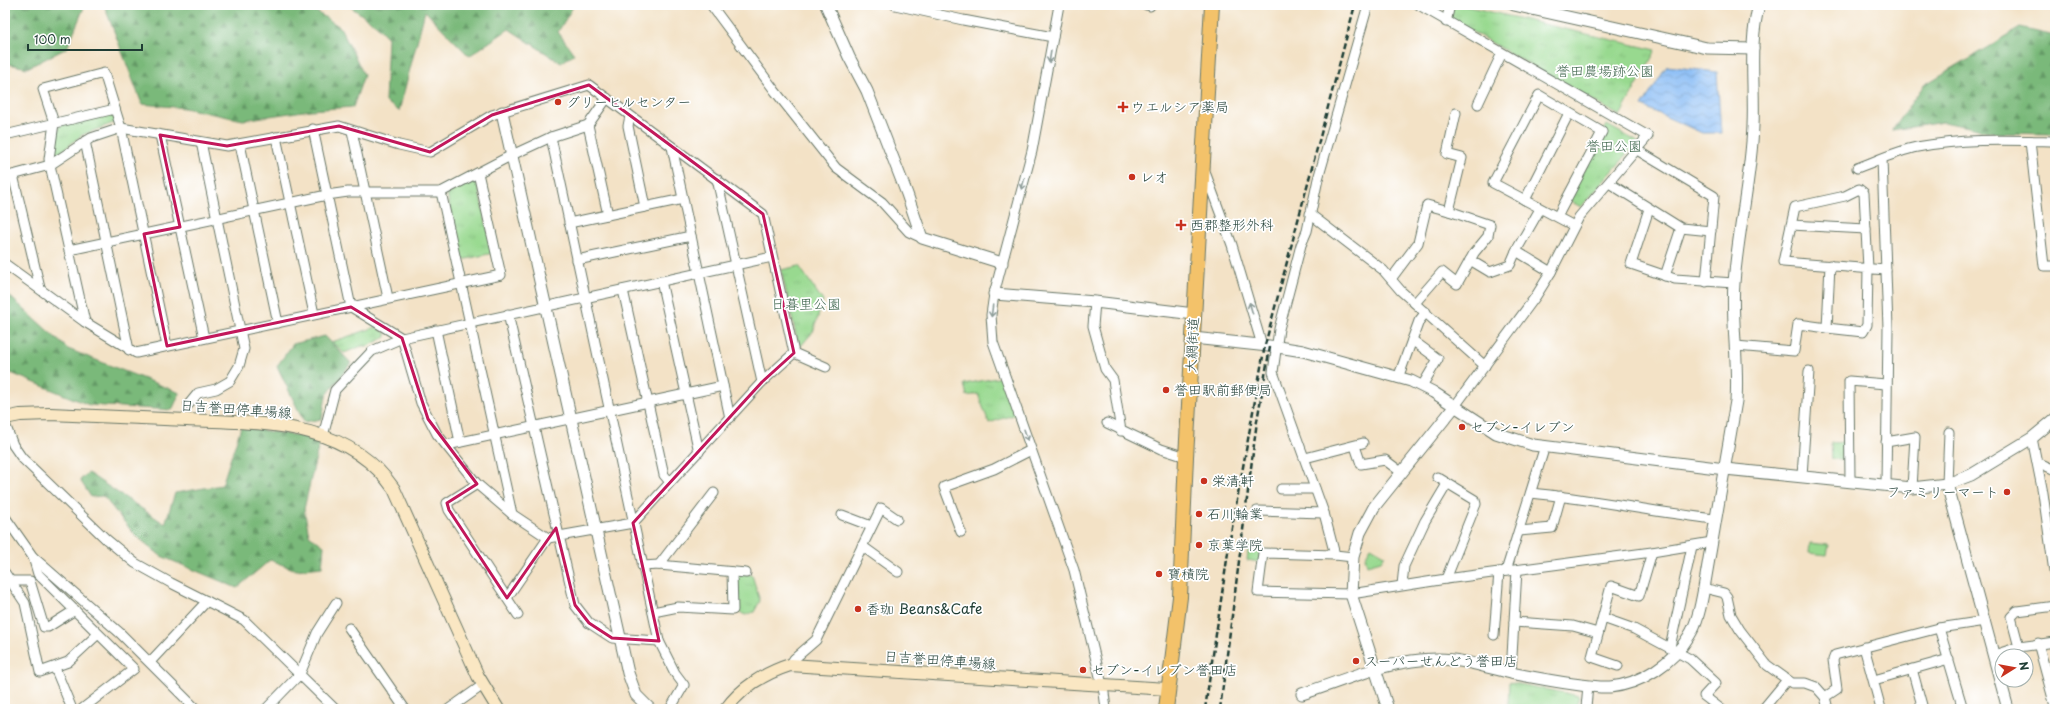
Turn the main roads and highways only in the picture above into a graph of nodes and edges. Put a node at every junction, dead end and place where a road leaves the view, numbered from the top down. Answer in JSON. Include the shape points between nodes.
{"nodes":[{"id":1,"x":1212,"y":5,"type":"edge"},
{"id":2,"x":5,"y":418,"type":"edge"},
{"id":3,"x":1167,"y":689,"type":"junction"},
{"id":4,"x":498,"y":709,"type":"edge"},
{"id":5,"x":726,"y":709,"type":"edge"},
{"id":6,"x":1166,"y":709,"type":"edge"}],
"edges":[{"from":1,"to":3,"type":"main road","name":"大網街道","via":[[1180,597]]},
{"from":2,"to":4,"type":"main road","name":"日吉誉田停車場線","via":[[50,414],[271,423],[338,442],[381,472],[394,489],[484,685]]},
{"from":3,"to":5,"type":"main road","name":"日吉誉田停車場線","via":[[790,665],[754,682]]},
{"from":3,"to":6,"type":"main road","name":"大網街道"}]}
